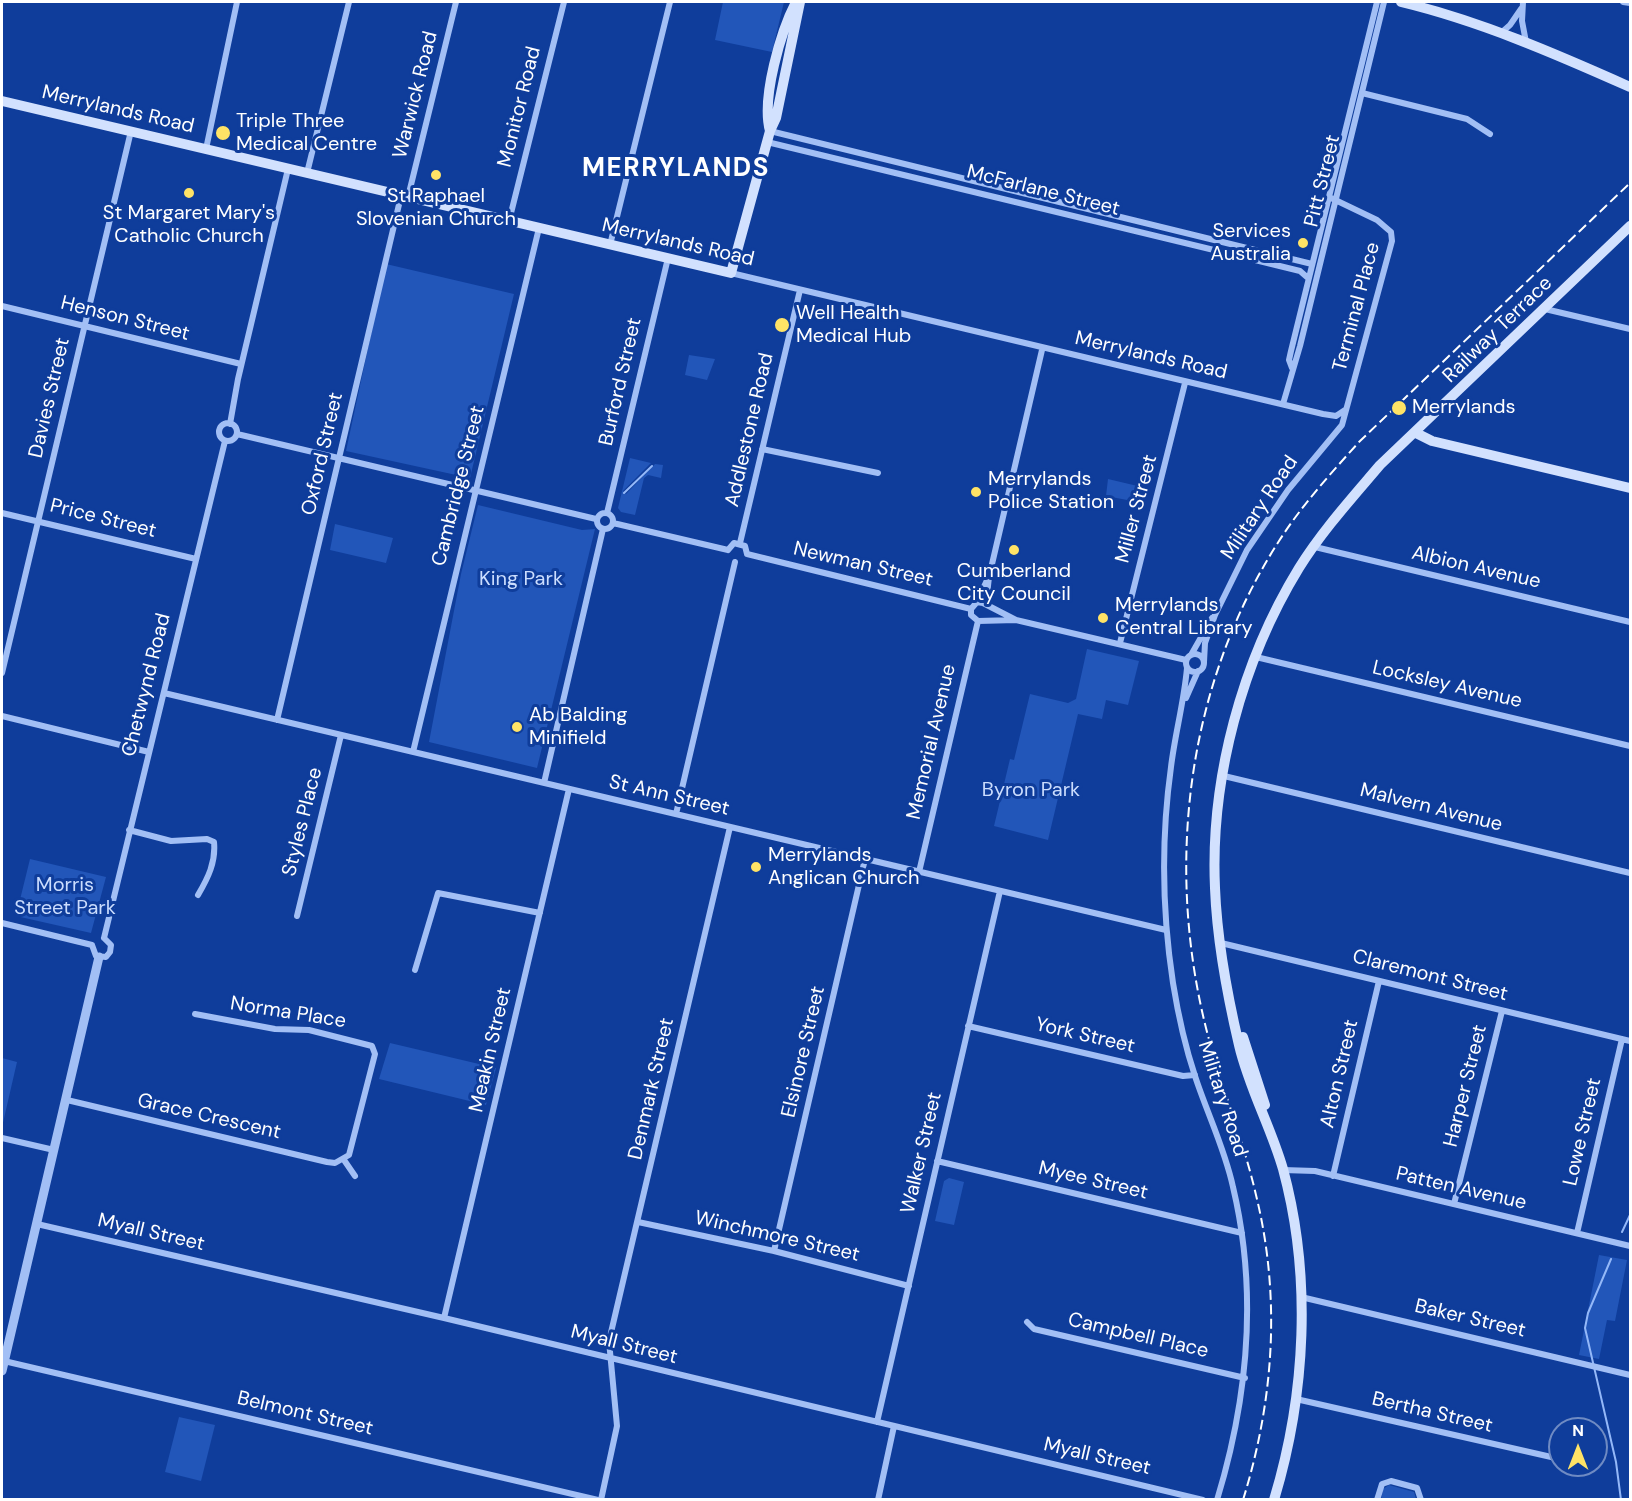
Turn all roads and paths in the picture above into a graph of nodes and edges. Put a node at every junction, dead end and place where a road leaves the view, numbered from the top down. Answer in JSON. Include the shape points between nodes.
{"nodes":[{"id":1,"x":237,"y":2,"type":"edge"},
{"id":2,"x":349,"y":2,"type":"edge"},
{"id":3,"x":456,"y":2,"type":"edge"},
{"id":4,"x":564,"y":2,"type":"edge"},
{"id":5,"x":670,"y":2,"type":"edge"},
{"id":6,"x":798,"y":2,"type":"edge"},
{"id":7,"x":1377,"y":2,"type":"edge"},
{"id":8,"x":1384,"y":2,"type":"edge"},
{"id":9,"x":1401,"y":2,"type":"edge"},
{"id":10,"x":1623,"y":2,"type":"edge"},
{"id":11,"x":1630,"y":3,"type":"edge"},
{"id":12,"x":1522,"y":5,"type":"edge"},
{"id":13,"x":1501,"y":33,"type":"junction"},
{"id":14,"x":1526,"y":44,"type":"junction"},
{"id":15,"x":1630,"y":87,"type":"edge"},
{"id":16,"x":1362,"y":93,"type":"junction"},
{"id":17,"x":2,"y":101,"type":"edge"},
{"id":18,"x":131,"y":131,"type":"junction"},
{"id":19,"x":1490,"y":134,"type":"dead end"},
{"id":20,"x":768,"y":136,"type":"junction"},
{"id":21,"x":206,"y":149,"type":"junction"},
{"id":22,"x":288,"y":169,"type":"junction"},
{"id":23,"x":308,"y":173,"type":"junction"},
{"id":24,"x":405,"y":196,"type":"junction"},
{"id":25,"x":1333,"y":198,"type":"junction"},
{"id":26,"x":509,"y":221,"type":"junction"},
{"id":27,"x":1630,"y":226,"type":"edge"},
{"id":28,"x":539,"y":228,"type":"junction"},
{"id":29,"x":610,"y":245,"type":"junction"},
{"id":30,"x":668,"y":258,"type":"junction"},
{"id":31,"x":1312,"y":264,"type":"junction"},
{"id":32,"x":731,"y":273,"type":"junction"},
{"id":33,"x":1308,"y":278,"type":"junction"},
{"id":34,"x":800,"y":290,"type":"junction"},
{"id":35,"x":2,"y":306,"type":"edge"},
{"id":36,"x":1545,"y":309,"type":"junction"},
{"id":37,"x":84,"y":326,"type":"junction"},
{"id":38,"x":1630,"y":330,"type":"edge"},
{"id":39,"x":1042,"y":350,"type":"junction"},
{"id":40,"x":241,"y":364,"type":"junction"},
{"id":41,"x":1292,"y":368,"type":"junction"},
{"id":42,"x":1185,"y":383,"type":"junction"},
{"id":43,"x":1283,"y":404,"type":"junction"},
{"id":44,"x":1345,"y":410,"type":"junction"},
{"id":45,"x":230,"y":424,"type":"junction"},
{"id":46,"x":1342,"y":425,"type":"joint"},
{"id":47,"x":1416,"y":433,"type":"junction"},
{"id":48,"x":237,"y":434,"type":"junction"},
{"id":49,"x":225,"y":441,"type":"junction"},
{"id":50,"x":762,"y":449,"type":"junction"},
{"id":51,"x":339,"y":459,"type":"junction"},
{"id":52,"x":878,"y":473,"type":"dead end"},
{"id":53,"x":1630,"y":488,"type":"edge"},
{"id":54,"x":476,"y":490,"type":"junction"},
{"id":55,"x":2,"y":513,"type":"edge"},
{"id":56,"x":607,"y":513,"type":"junction"},
{"id":57,"x":596,"y":519,"type":"junction"},
{"id":58,"x":38,"y":521,"type":"junction"},
{"id":59,"x":613,"y":523,"type":"junction"},
{"id":60,"x":603,"y":529,"type":"junction"},
{"id":61,"x":740,"y":543,"type":"junction"},
{"id":62,"x":1315,"y":547,"type":"junction"},
{"id":63,"x":728,"y":550,"type":"junction"},
{"id":64,"x":747,"y":554,"type":"junction"},
{"id":65,"x":196,"y":559,"type":"junction"},
{"id":66,"x":735,"y":562,"type":"junction"},
{"id":67,"x":989,"y":577,"type":"junction"},
{"id":68,"x":977,"y":602,"type":"junction"},
{"id":69,"x":987,"y":605,"type":"junction"},
{"id":70,"x":971,"y":609,"type":"junction"},
{"id":71,"x":1215,"y":615,"type":"junction"},
{"id":72,"x":1016,"y":620,"type":"junction"},
{"id":73,"x":981,"y":621,"type":"junction"},
{"id":74,"x":1630,"y":622,"type":"edge"},
{"id":75,"x":1120,"y":643,"type":"junction"},
{"id":76,"x":1189,"y":657,"type":"junction"},
{"id":77,"x":1256,"y":657,"type":"junction"},
{"id":78,"x":1204,"y":662,"type":"junction"},
{"id":79,"x":1188,"y":668,"type":"junction"},
{"id":80,"x":1198,"y":671,"type":"junction"},
{"id":81,"x":2,"y":673,"type":"edge"},
{"id":82,"x":164,"y":693,"type":"junction"},
{"id":83,"x":1183,"y":707,"type":"junction"},
{"id":84,"x":2,"y":716,"type":"edge"},
{"id":85,"x":277,"y":720,"type":"junction"},
{"id":86,"x":341,"y":735,"type":"junction"},
{"id":87,"x":1630,"y":746,"type":"edge"},
{"id":88,"x":149,"y":752,"type":"junction"},
{"id":89,"x":413,"y":752,"type":"junction"},
{"id":90,"x":1224,"y":776,"type":"junction"},
{"id":91,"x":544,"y":783,"type":"junction"},
{"id":92,"x":569,"y":789,"type":"junction"},
{"id":93,"x":676,"y":814,"type":"junction"},
{"id":94,"x":730,"y":827,"type":"junction"},
{"id":95,"x":129,"y":830,"type":"junction"},
{"id":96,"x":865,"y":859,"type":"junction"},
{"id":97,"x":919,"y":872,"type":"junction"},
{"id":98,"x":1630,"y":873,"type":"edge"},
{"id":99,"x":1000,"y":891,"type":"junction"},
{"id":100,"x":198,"y":895,"type":"dead end"},
{"id":101,"x":540,"y":913,"type":"junction"},
{"id":102,"x":297,"y":916,"type":"dead end"},
{"id":103,"x":2,"y":923,"type":"edge"},
{"id":104,"x":1166,"y":930,"type":"junction"},
{"id":105,"x":104,"y":938,"type":"junction"},
{"id":106,"x":1221,"y":943,"type":"junction"},
{"id":107,"x":92,"y":945,"type":"junction"},
{"id":108,"x":99,"y":957,"type":"junction"},
{"id":109,"x":415,"y":970,"type":"dead end"},
{"id":110,"x":1379,"y":981,"type":"junction"},
{"id":111,"x":1502,"y":1011,"type":"junction"},
{"id":112,"x":195,"y":1014,"type":"dead end"},
{"id":113,"x":968,"y":1026,"type":"junction"},
{"id":114,"x":1622,"y":1039,"type":"junction"},
{"id":115,"x":1630,"y":1041,"type":"edge"},
{"id":116,"x":1195,"y":1076,"type":"junction"},
{"id":117,"x":67,"y":1100,"type":"junction"},
{"id":118,"x":2,"y":1138,"type":"edge"},
{"id":119,"x":54,"y":1150,"type":"junction"},
{"id":120,"x":344,"y":1160,"type":"junction"},
{"id":121,"x":937,"y":1161,"type":"junction"},
{"id":122,"x":1283,"y":1170,"type":"junction"},
{"id":123,"x":355,"y":1176,"type":"dead end"},
{"id":124,"x":1333,"y":1176,"type":"junction"},
{"id":125,"x":1454,"y":1204,"type":"junction"},
{"id":126,"x":638,"y":1222,"type":"junction"},
{"id":127,"x":37,"y":1224,"type":"junction"},
{"id":128,"x":1242,"y":1233,"type":"junction"},
{"id":129,"x":1577,"y":1233,"type":"junction"},
{"id":130,"x":1630,"y":1246,"type":"edge"},
{"id":131,"x":774,"y":1251,"type":"junction"},
{"id":132,"x":909,"y":1286,"type":"junction"},
{"id":133,"x":1301,"y":1297,"type":"junction"},
{"id":134,"x":444,"y":1318,"type":"junction"},
{"id":135,"x":1027,"y":1322,"type":"dead end"},
{"id":136,"x":609,"y":1358,"type":"junction"},
{"id":137,"x":4,"y":1361,"type":"junction"},
{"id":138,"x":2,"y":1371,"type":"edge"},
{"id":139,"x":1630,"y":1375,"type":"edge"},
{"id":140,"x":1245,"y":1378,"type":"junction"},
{"id":141,"x":1296,"y":1399,"type":"junction"},
{"id":142,"x":877,"y":1422,"type":"junction"},
{"id":143,"x":894,"y":1426,"type":"junction"},
{"id":144,"x":1548,"y":1456,"type":"edge"},
{"id":145,"x":599,"y":1500,"type":"edge"},
{"id":146,"x":878,"y":1500,"type":"edge"},
{"id":147,"x":1203,"y":1500,"type":"edge"},
{"id":148,"x":1217,"y":1500,"type":"edge"},
{"id":149,"x":1274,"y":1500,"type":"edge"},
{"id":150,"x":1377,"y":1500,"type":"edge"},
{"id":151,"x":1420,"y":1500,"type":"edge"}],
"edges":[{"from":1,"to":21,"type":"street"},
{"from":2,"to":23,"type":"street"},
{"from":3,"to":24,"type":"street","name":"Warwick Road"},
{"from":4,"to":26,"type":"street","name":"Monitor Road"},
{"from":5,"to":29,"type":"street"},
{"from":6,"to":20,"type":"main road","via":[[776,118]]},
{"from":7,"to":25,"type":"street","name":"Pitt Street"},
{"from":8,"to":16,"type":"street","name":"Pitt Street"},
{"from":9,"to":13,"type":"main road","via":[[1450,14]]},
{"from":10,"to":11,"type":"street"},
{"from":12,"to":13,"type":"street"},
{"from":12,"to":14,"type":"street"},
{"from":13,"to":14,"type":"main road"},
{"from":14,"to":15,"type":"main road"},
{"from":16,"to":19,"type":"street","via":[[1467,119]]},
{"from":16,"to":25,"type":"street","name":"Pitt Street"},
{"from":17,"to":18,"type":"main road","name":"Merrylands Road"},
{"from":18,"to":21,"type":"main road","name":"Merrylands Road"},
{"from":18,"to":37,"type":"street","name":"Davies Street"},
{"from":20,"to":31,"type":"street","name":"McFarlane Street"},
{"from":20,"to":32,"type":"main road"},
{"from":20,"to":33,"type":"street","name":"McFarlane Street","via":[[1247,258],[1300,272]]},
{"from":21,"to":22,"type":"main road","name":"Merrylands Road"},
{"from":22,"to":23,"type":"main road","name":"Merrylands Road"},
{"from":22,"to":40,"type":"street"},
{"from":23,"to":24,"type":"main road","name":"Merrylands Road"},
{"from":24,"to":26,"type":"main road","name":"Merrylands Road"},
{"from":24,"to":51,"type":"street","name":"Oxford Street"},
{"from":25,"to":31,"type":"street","name":"Pitt Street"},
{"from":25,"to":41,"type":"street","name":"Pitt Street"},
{"from":25,"to":44,"type":"street","name":"Terminal Place","via":[[1387,226],[1392,237],[1365,348]]},
{"from":26,"to":28,"type":"main road","name":"Merrylands Road"},
{"from":27,"to":36,"type":"main road","name":"Railway Terrace"},
{"from":28,"to":29,"type":"main road","name":"Merrylands Road"},
{"from":28,"to":54,"type":"street","name":"Cambridge Street"},
{"from":29,"to":30,"type":"main road","name":"Merrylands Road"},
{"from":30,"to":32,"type":"main road","name":"Merrylands Road"},
{"from":30,"to":56,"type":"street","name":"Burford Street"},
{"from":31,"to":33,"type":"street","name":"Pitt Street"},
{"from":32,"to":34,"type":"street","name":"Merrylands Road"},
{"from":33,"to":41,"type":"street","name":"Pitt Street","via":[[1289,360]]},
{"from":34,"to":39,"type":"street","name":"Merrylands Road"},
{"from":34,"to":50,"type":"street","name":"Addlestone Road"},
{"from":35,"to":37,"type":"street","name":"Henson Street"},
{"from":36,"to":38,"type":"street"},
{"from":36,"to":47,"type":"main road","name":"Railway Terrace"},
{"from":37,"to":40,"type":"street","name":"Henson Street"},
{"from":37,"to":58,"type":"street","name":"Davies Street"},
{"from":39,"to":42,"type":"street","name":"Merrylands Road"},
{"from":39,"to":67,"type":"street"},
{"from":40,"to":45,"type":"street"},
{"from":41,"to":43,"type":"street","name":"Pitt Street"},
{"from":42,"to":43,"type":"street","name":"Merrylands Road"},
{"from":42,"to":75,"type":"street","name":"Miller Street"},
{"from":43,"to":44,"type":"street","name":"Merrylands Road","via":[[1330,416]]},
{"from":44,"to":46,"type":"street","name":"Terminal Place"},
{"from":45,"to":48,"type":"street"},
{"from":45,"to":49,"type":"street","via":[[220,429],[220,437]]},
{"from":46,"to":71,"type":"street","name":"Military Road","via":[[1257,534]]},
{"from":47,"to":53,"type":"main road","via":[[1432,441]]},
{"from":47,"to":62,"type":"main road","name":"Railway Terrace","via":[[1380,465]]},
{"from":48,"to":49,"type":"street"},
{"from":48,"to":51,"type":"street"},
{"from":49,"to":65,"type":"street","name":"Chetwynd Road"},
{"from":50,"to":52,"type":"street"},
{"from":50,"to":61,"type":"street","name":"Addlestone Road"},
{"from":51,"to":54,"type":"street"},
{"from":51,"to":85,"type":"street","name":"Oxford Street"},
{"from":54,"to":57,"type":"street"},
{"from":54,"to":89,"type":"street","name":"Cambridge Street"},
{"from":55,"to":58,"type":"street","name":"Price Street"},
{"from":56,"to":57,"type":"street"},
{"from":56,"to":59,"type":"street"},
{"from":57,"to":60,"type":"street"},
{"from":58,"to":65,"type":"street","name":"Price Street"},
{"from":58,"to":81,"type":"street","name":"Davies Street"},
{"from":59,"to":60,"type":"street"},
{"from":59,"to":63,"type":"street"},
{"from":60,"to":91,"type":"street"},
{"from":61,"to":63,"type":"street","via":[[734,543]]},
{"from":61,"to":64,"type":"street"},
{"from":62,"to":74,"type":"street","name":"Albion Avenue"},
{"from":62,"to":77,"type":"main road","name":"Railway Terrace","via":[[1283,598]]},
{"from":63,"to":66,"type":"street","via":[[728,556]]},
{"from":64,"to":66,"type":"street","via":[[744,560]]},
{"from":64,"to":70,"type":"street","name":"Newman Street"},
{"from":65,"to":82,"type":"street","name":"Chetwynd Road"},
{"from":66,"to":93,"type":"street"},
{"from":67,"to":68,"type":"street"},
{"from":67,"to":69,"type":"street"},
{"from":68,"to":69,"type":"street"},
{"from":68,"to":70,"type":"street"},
{"from":69,"to":72,"type":"street"},
{"from":69,"to":73,"type":"street","via":[[990,613]]},
{"from":70,"to":73,"type":"street","via":[[973,618]]},
{"from":71,"to":76,"type":"street","name":"Military Road"},
{"from":71,"to":78,"type":"street","name":"Military Road","via":[[1205,643]]},
{"from":72,"to":73,"type":"street"},
{"from":72,"to":75,"type":"street"},
{"from":73,"to":97,"type":"street","name":"Memorial Avenue"},
{"from":75,"to":76,"type":"street"},
{"from":76,"to":78,"type":"street","via":[[1198,655]]},
{"from":76,"to":79,"type":"street"},
{"from":77,"to":87,"type":"street","name":"Locksley Avenue"},
{"from":77,"to":90,"type":"main road","name":"Railway Terrace","via":[[1235,722]]},
{"from":78,"to":80,"type":"street"},
{"from":79,"to":80,"type":"street"},
{"from":79,"to":83,"type":"street","name":"Military Road"},
{"from":80,"to":83,"type":"street","name":"Military Road"},
{"from":82,"to":85,"type":"street","name":"St Ann Street"},
{"from":82,"to":88,"type":"street","name":"Chetwynd Road"},
{"from":83,"to":104,"type":"street","name":"Military Road","via":[[1166,806]]},
{"from":84,"to":88,"type":"street"},
{"from":85,"to":86,"type":"street","name":"St Ann Street"},
{"from":86,"to":89,"type":"street","name":"St Ann Street"},
{"from":86,"to":102,"type":"street","name":"Styles Place"},
{"from":88,"to":95,"type":"street","name":"Chetwynd Road"},
{"from":89,"to":91,"type":"street","name":"St Ann Street"},
{"from":90,"to":98,"type":"street","name":"Malvern Avenue"},
{"from":90,"to":106,"type":"main road","name":"Railway Terrace","via":[[1215,887]]},
{"from":91,"to":92,"type":"street","name":"St Ann Street"},
{"from":92,"to":93,"type":"street","name":"St Ann Street"},
{"from":92,"to":101,"type":"street","name":"Meakin Street"},
{"from":93,"to":94,"type":"street","name":"St Ann Street"},
{"from":94,"to":96,"type":"street","name":"St Ann Street"},
{"from":94,"to":126,"type":"street","name":"Denmark Street"},
{"from":95,"to":100,"type":"street","via":[[171,841],[214,842],[209,877]]},
{"from":95,"to":105,"type":"street","name":"Chetwynd Road"},
{"from":96,"to":97,"type":"street","name":"St Ann Street"},
{"from":96,"to":131,"type":"street","name":"Elsinore Street"},
{"from":97,"to":99,"type":"street","name":"St Ann Street"},
{"from":99,"to":104,"type":"street","name":"St Ann Street"},
{"from":99,"to":113,"type":"street","name":"Walker Street"},
{"from":101,"to":109,"type":"street","via":[[438,893]]},
{"from":101,"to":134,"type":"street","name":"Meakin Street"},
{"from":103,"to":107,"type":"street"},
{"from":104,"to":116,"type":"street","name":"Military Road","via":[[1180,1017]]},
{"from":105,"to":107,"type":"street"},
{"from":105,"to":108,"type":"street","via":[[110,942],[111,952]]},
{"from":106,"to":110,"type":"street","name":"Claremont Street"},
{"from":106,"to":122,"type":"main road","name":"Railway Terrace","via":[[1244,1065]]},
{"from":107,"to":108,"type":"street"},
{"from":108,"to":117,"type":"street"},
{"from":110,"to":111,"type":"street","name":"Claremont Street"},
{"from":110,"to":124,"type":"street","name":"Alton Street"},
{"from":111,"to":114,"type":"street","name":"Claremont Street"},
{"from":111,"to":125,"type":"street","name":"Harper Street"},
{"from":112,"to":120,"type":"street","name":"Norma Place","via":[[275,1029],[309,1030],[374,1048],[352,1150]]},
{"from":113,"to":116,"type":"street","name":"York Street"},
{"from":113,"to":121,"type":"street","name":"Walker Street"},
{"from":114,"to":115,"type":"street","name":"Claremont Street"},
{"from":114,"to":129,"type":"street","name":"Lowe Street"},
{"from":116,"to":128,"type":"street","name":"Military Road","via":[[1233,1185]]},
{"from":117,"to":119,"type":"street"},
{"from":117,"to":120,"type":"street","name":"Grace Crescent","via":[[327,1162]]},
{"from":118,"to":119,"type":"street"},
{"from":119,"to":127,"type":"street"},
{"from":120,"to":123,"type":"street"},
{"from":121,"to":128,"type":"street","name":"Myee Street"},
{"from":121,"to":132,"type":"street","name":"Walker Street"},
{"from":122,"to":124,"type":"street","name":"Patten Avenue"},
{"from":122,"to":133,"type":"main road","name":"Railway Terrace"},
{"from":124,"to":125,"type":"street","name":"Patten Avenue"},
{"from":125,"to":129,"type":"street","name":"Patten Avenue"},
{"from":126,"to":131,"type":"street","name":"Winchmore Street"},
{"from":126,"to":136,"type":"street","name":"Denmark Street","via":[[609,1341]]},
{"from":127,"to":134,"type":"street","name":"Myall Street"},
{"from":127,"to":137,"type":"street"},
{"from":128,"to":140,"type":"street","name":"Military Road","via":[[1248,1314]]},
{"from":129,"to":130,"type":"street","name":"Patten Avenue"},
{"from":131,"to":132,"type":"street","name":"Winchmore Street"},
{"from":132,"to":142,"type":"street","name":"Walker Street"},
{"from":133,"to":139,"type":"street","name":"Baker Street"},
{"from":133,"to":141,"type":"main road","name":"Railway Terrace"},
{"from":134,"to":136,"type":"street","name":"Myall Street"},
{"from":135,"to":140,"type":"street","name":"Campbell Place","via":[[1034,1329]]},
{"from":136,"to":142,"type":"street","name":"Myall Street"},
{"from":136,"to":145,"type":"street","name":"Denmark Street","via":[[617,1426]]},
{"from":137,"to":138,"type":"street"},
{"from":137,"to":145,"type":"street","name":"Belmont Street"},
{"from":140,"to":148,"type":"street","name":"Military Road","via":[[1235,1437]]},
{"from":141,"to":144,"type":"street","name":"Bertha Street"},
{"from":141,"to":149,"type":"main road","name":"Railway Terrace"},
{"from":142,"to":143,"type":"street","name":"Myall Street"},
{"from":143,"to":146,"type":"street"},
{"from":143,"to":147,"type":"street","name":"Myall Street"},
{"from":150,"to":151,"type":"street","via":[[1382,1484],[1391,1481],[1417,1488]]}]}
